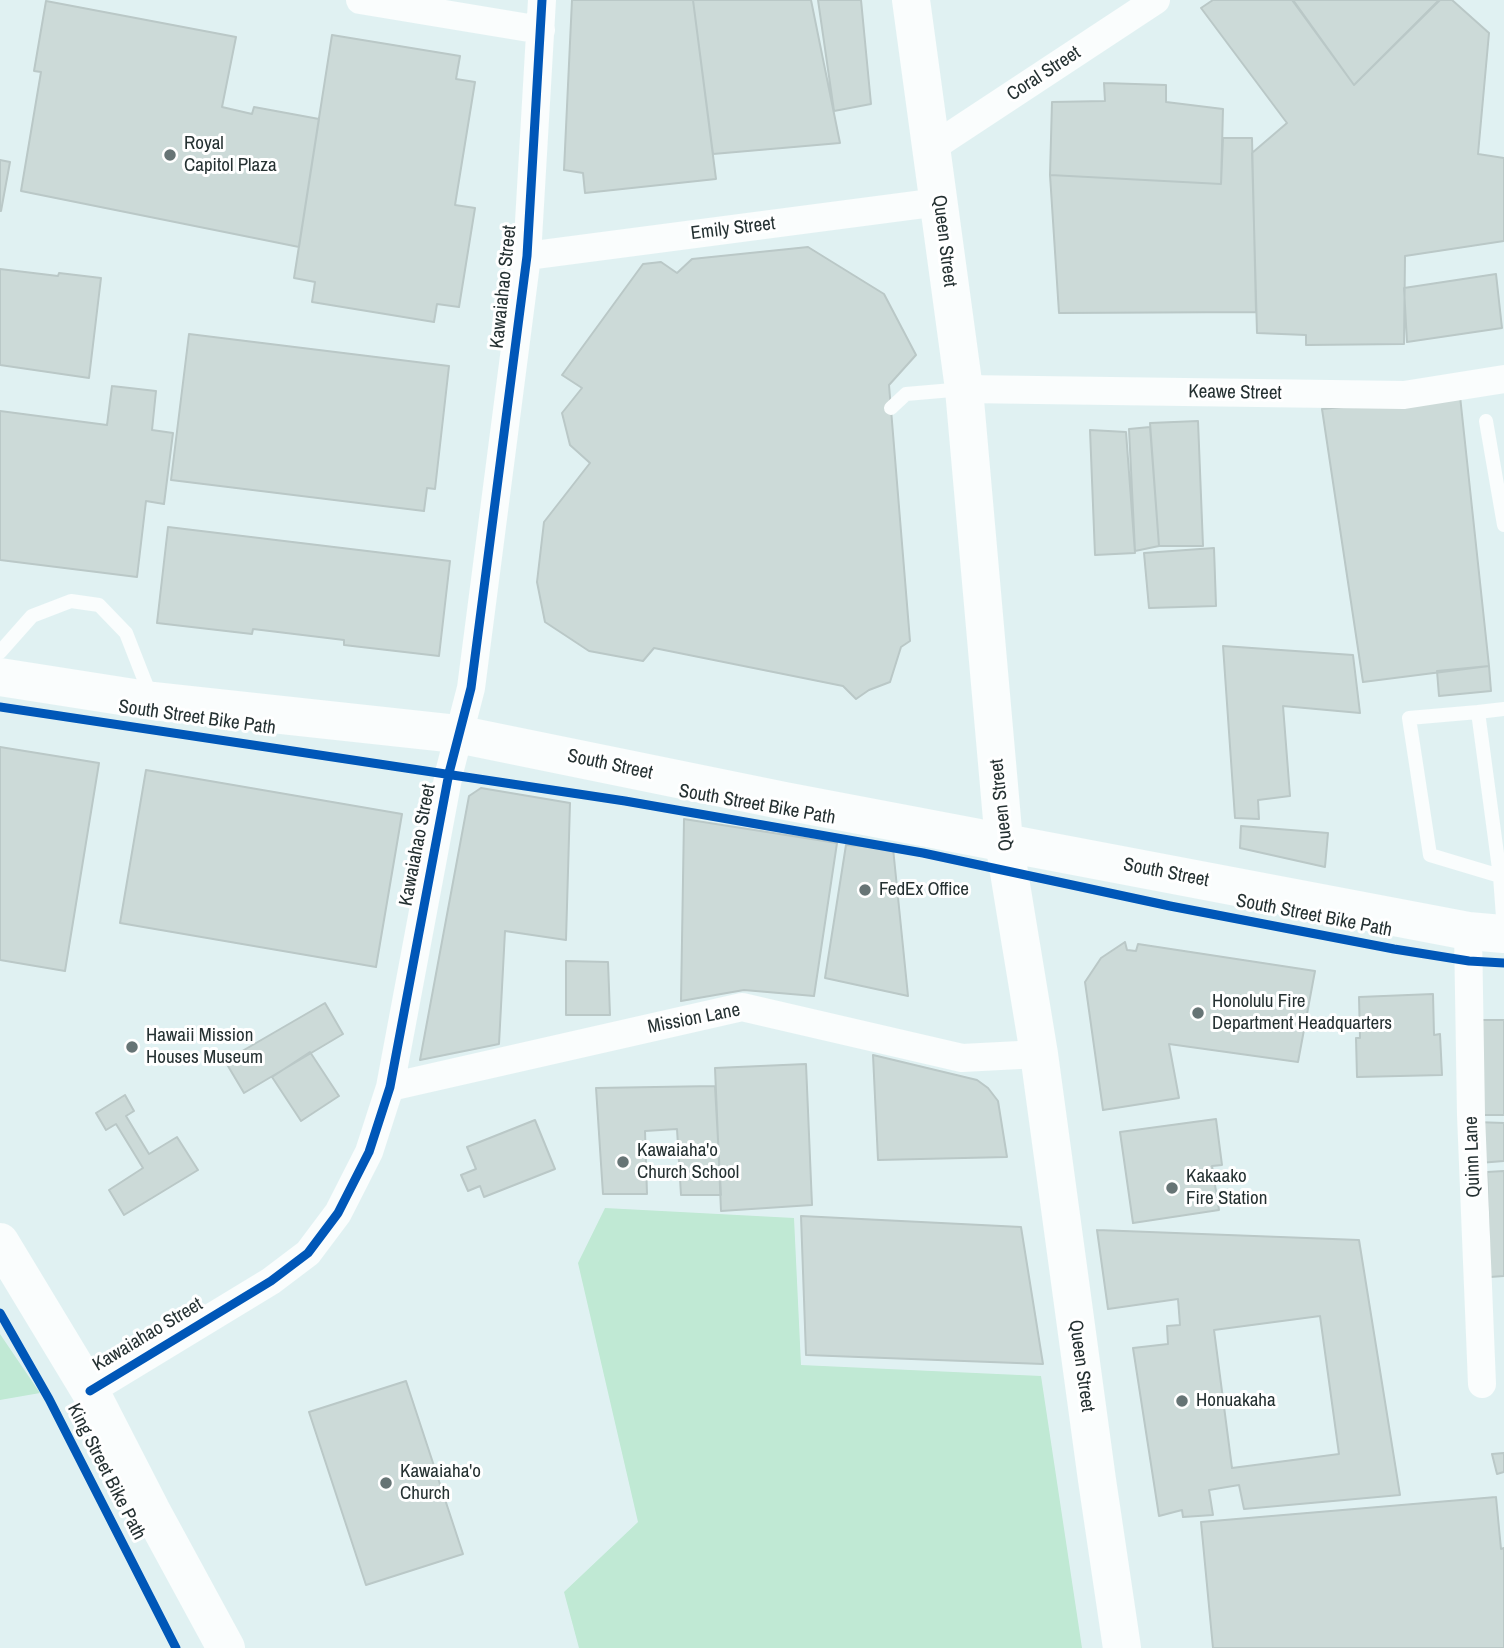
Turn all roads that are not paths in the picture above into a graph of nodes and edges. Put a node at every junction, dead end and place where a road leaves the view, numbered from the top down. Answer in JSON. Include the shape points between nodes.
{"nodes":[{"id":1,"x":360,"y":0,"type":"edge"},
{"id":2,"x":542,"y":0,"type":"edge"},
{"id":3,"x":911,"y":0,"type":"edge"},
{"id":4,"x":1156,"y":0,"type":"edge"},
{"id":5,"x":541,"y":30,"type":"junction"},
{"id":6,"x":933,"y":147,"type":"junction"},
{"id":7,"x":939,"y":202,"type":"junction"},
{"id":8,"x":527,"y":256,"type":"junction"},
{"id":9,"x":1504,"y":379,"type":"edge"},
{"id":10,"x":964,"y":389,"type":"junction"},
{"id":11,"x":891,"y":408,"type":"dead end"},
{"id":12,"x":1486,"y":421,"type":"dead end"},
{"id":13,"x":1504,"y":525,"type":"edge"},
{"id":14,"x":0,"y":652,"type":"edge"},
{"id":15,"x":0,"y":677,"type":"edge"},
{"id":16,"x":153,"y":701,"type":"junction"},
{"id":17,"x":1504,"y":709,"type":"edge"},
{"id":18,"x":1478,"y":712,"type":"junction"},
{"id":19,"x":457,"y":734,"type":"junction"},
{"id":20,"x":1004,"y":842,"type":"junction"},
{"id":21,"x":1502,"y":876,"type":"edge"},
{"id":22,"x":1492,"y":933,"type":"edge"},
{"id":23,"x":1040,"y":1054,"type":"junction"},
{"id":24,"x":390,"y":1087,"type":"junction"},
{"id":25,"x":0,"y":1242,"type":"edge"},
{"id":26,"x":1482,"y":1384,"type":"dead end"},
{"id":27,"x":90,"y":1391,"type":"junction"},
{"id":28,"x":226,"y":1648,"type":"edge"},
{"id":29,"x":1122,"y":1648,"type":"edge"}],
"edges":[{"from":1,"to":5,"type":"street"},
{"from":2,"to":5,"type":"street","name":"Kawaiahao Street"},
{"from":3,"to":6,"type":"main road","name":"Queen Street"},
{"from":4,"to":6,"type":"street","name":"Coral Street"},
{"from":5,"to":8,"type":"street","name":"Kawaiahao Street"},
{"from":6,"to":7,"type":"main road","name":"Queen Street"},
{"from":7,"to":8,"type":"street","name":"Emily Street"},
{"from":7,"to":10,"type":"main road","name":"Queen Street"},
{"from":8,"to":19,"type":"street","name":"Kawaiahao Street","via":[[471,688]]},
{"from":9,"to":10,"type":"street","name":"Keawe Street","via":[[1404,395]]},
{"from":10,"to":11,"type":"lane","via":[[906,394]]},
{"from":10,"to":20,"type":"main road","name":"Queen Street"},
{"from":12,"to":13,"type":"lane"},
{"from":14,"to":16,"type":"lane","via":[[32,616],[71,601],[99,605],[126,633]]},
{"from":15,"to":16,"type":"main road","name":"South Street"},
{"from":16,"to":19,"type":"main road","name":"South Street"},
{"from":17,"to":18,"type":"lane"},
{"from":18,"to":21,"type":"lane"},
{"from":18,"to":21,"type":"lane","via":[[1409,718],[1430,855]]},
{"from":19,"to":20,"type":"main road","name":"South Street"},
{"from":19,"to":24,"type":"street","name":"Kawaiahao Street"},
{"from":20,"to":22,"type":"main road","name":"South Street"},
{"from":20,"to":23,"type":"main road","name":"Queen Street"},
{"from":21,"to":22,"type":"lane"},
{"from":22,"to":26,"type":"street","name":"Quinn Lane","via":[[1471,1115]]},
{"from":23,"to":24,"type":"street","name":"Mission Lane","via":[[962,1058],[742,1007]]},
{"from":23,"to":29,"type":"main road","name":"Queen Street"},
{"from":24,"to":27,"type":"street","name":"Kawaiahao Street","via":[[369,1152],[338,1213],[308,1253],[271,1281]]},
{"from":25,"to":27,"type":"main road"},
{"from":27,"to":28,"type":"main road"}]}
